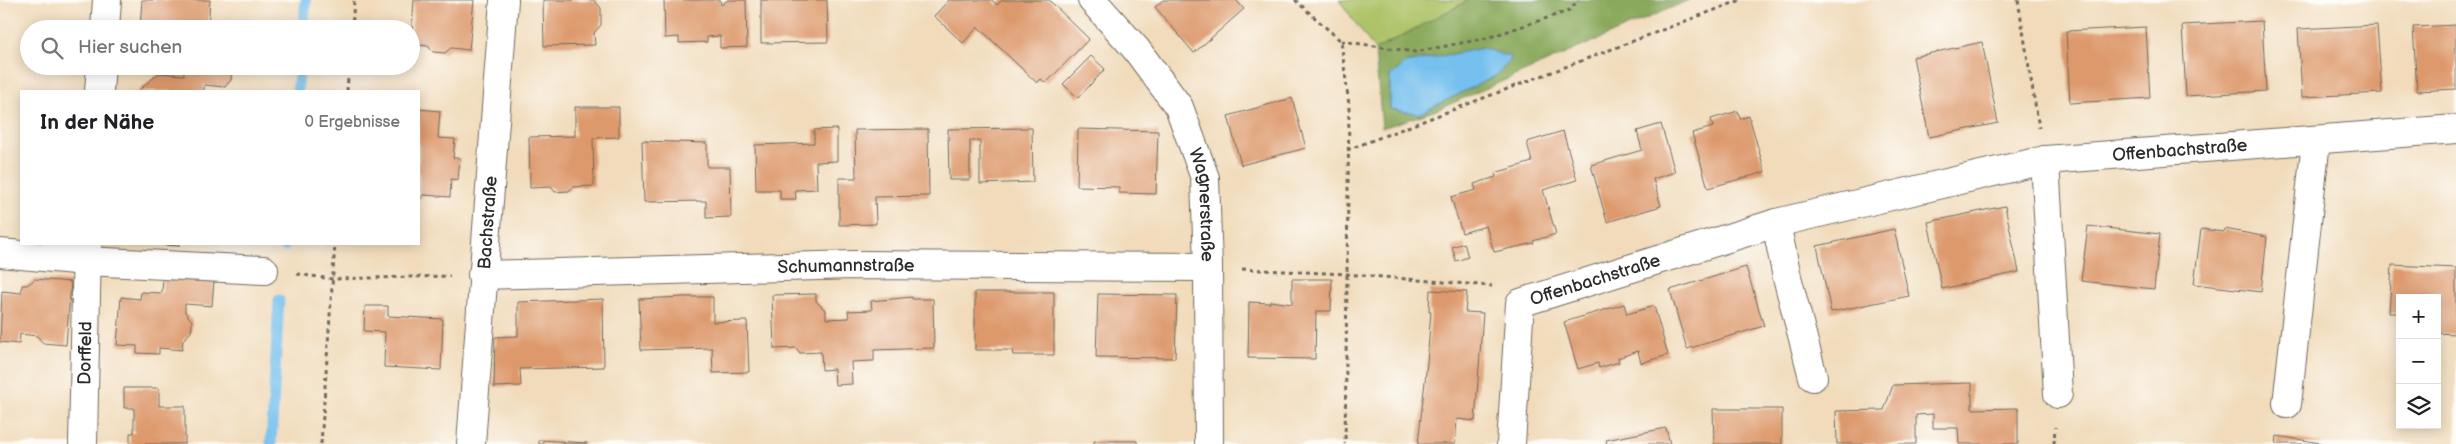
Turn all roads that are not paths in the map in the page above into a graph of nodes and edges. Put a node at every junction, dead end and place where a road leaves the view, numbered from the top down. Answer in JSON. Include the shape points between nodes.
{"nodes":[{"id":1,"x":107,"y":0,"type":"edge"},
{"id":2,"x":504,"y":0,"type":"edge"},
{"id":3,"x":1092,"y":0,"type":"edge"},
{"id":4,"x":105,"y":20,"type":"edge"},
{"id":5,"x":101,"y":75,"type":"edge"},
{"id":6,"x":100,"y":90,"type":"edge"},
{"id":7,"x":2456,"y":129,"type":"edge"},
{"id":8,"x":2316,"y":141,"type":"junction"},
{"id":9,"x":2045,"y":160,"type":"junction"},
{"id":10,"x":1776,"y":223,"type":"junction"},
{"id":11,"x":86,"y":252,"type":"edge"},
{"id":12,"x":0,"y":253,"type":"edge"},
{"id":13,"x":1208,"y":267,"type":"junction"},
{"id":14,"x":264,"y":270,"type":"road end"},
{"id":15,"x":482,"y":275,"type":"junction"},
{"id":16,"x":1814,"y":377,"type":"dead end"},
{"id":17,"x":2058,"y":394,"type":"dead end"},
{"id":18,"x":2287,"y":404,"type":"dead end"},
{"id":19,"x":83,"y":444,"type":"edge"},
{"id":20,"x":471,"y":444,"type":"edge"},
{"id":21,"x":1209,"y":444,"type":"edge"},
{"id":22,"x":1511,"y":444,"type":"edge"}],
"edges":[{"from":1,"to":4,"type":"street"},
{"from":2,"to":15,"type":"street","name":"Bachstraße"},
{"from":3,"to":13,"type":"street","name":"Wagnerstraße","via":[[1136,49],[1179,107],[1205,178]]},
{"from":5,"to":6,"type":"street"},
{"from":7,"to":8,"type":"street","name":"Offenbachstraße"},
{"from":8,"to":9,"type":"street","name":"Offenbachstraße"},
{"from":8,"to":18,"type":"street"},
{"from":9,"to":10,"type":"street","name":"Offenbachstraße"},
{"from":9,"to":17,"type":"street"},
{"from":10,"to":16,"type":"street"},
{"from":10,"to":22,"type":"street","name":"Offenbachstraße","via":[[1520,303]]},
{"from":11,"to":12,"type":"street"},
{"from":11,"to":14,"type":"street"},
{"from":11,"to":19,"type":"street","name":"Dorffeld"},
{"from":13,"to":15,"type":"street","name":"Schumannstraße","via":[[854,265]]},
{"from":13,"to":21,"type":"street","name":"Wagnerstraße"},
{"from":15,"to":20,"type":"street","name":"Bachstraße"}]}
